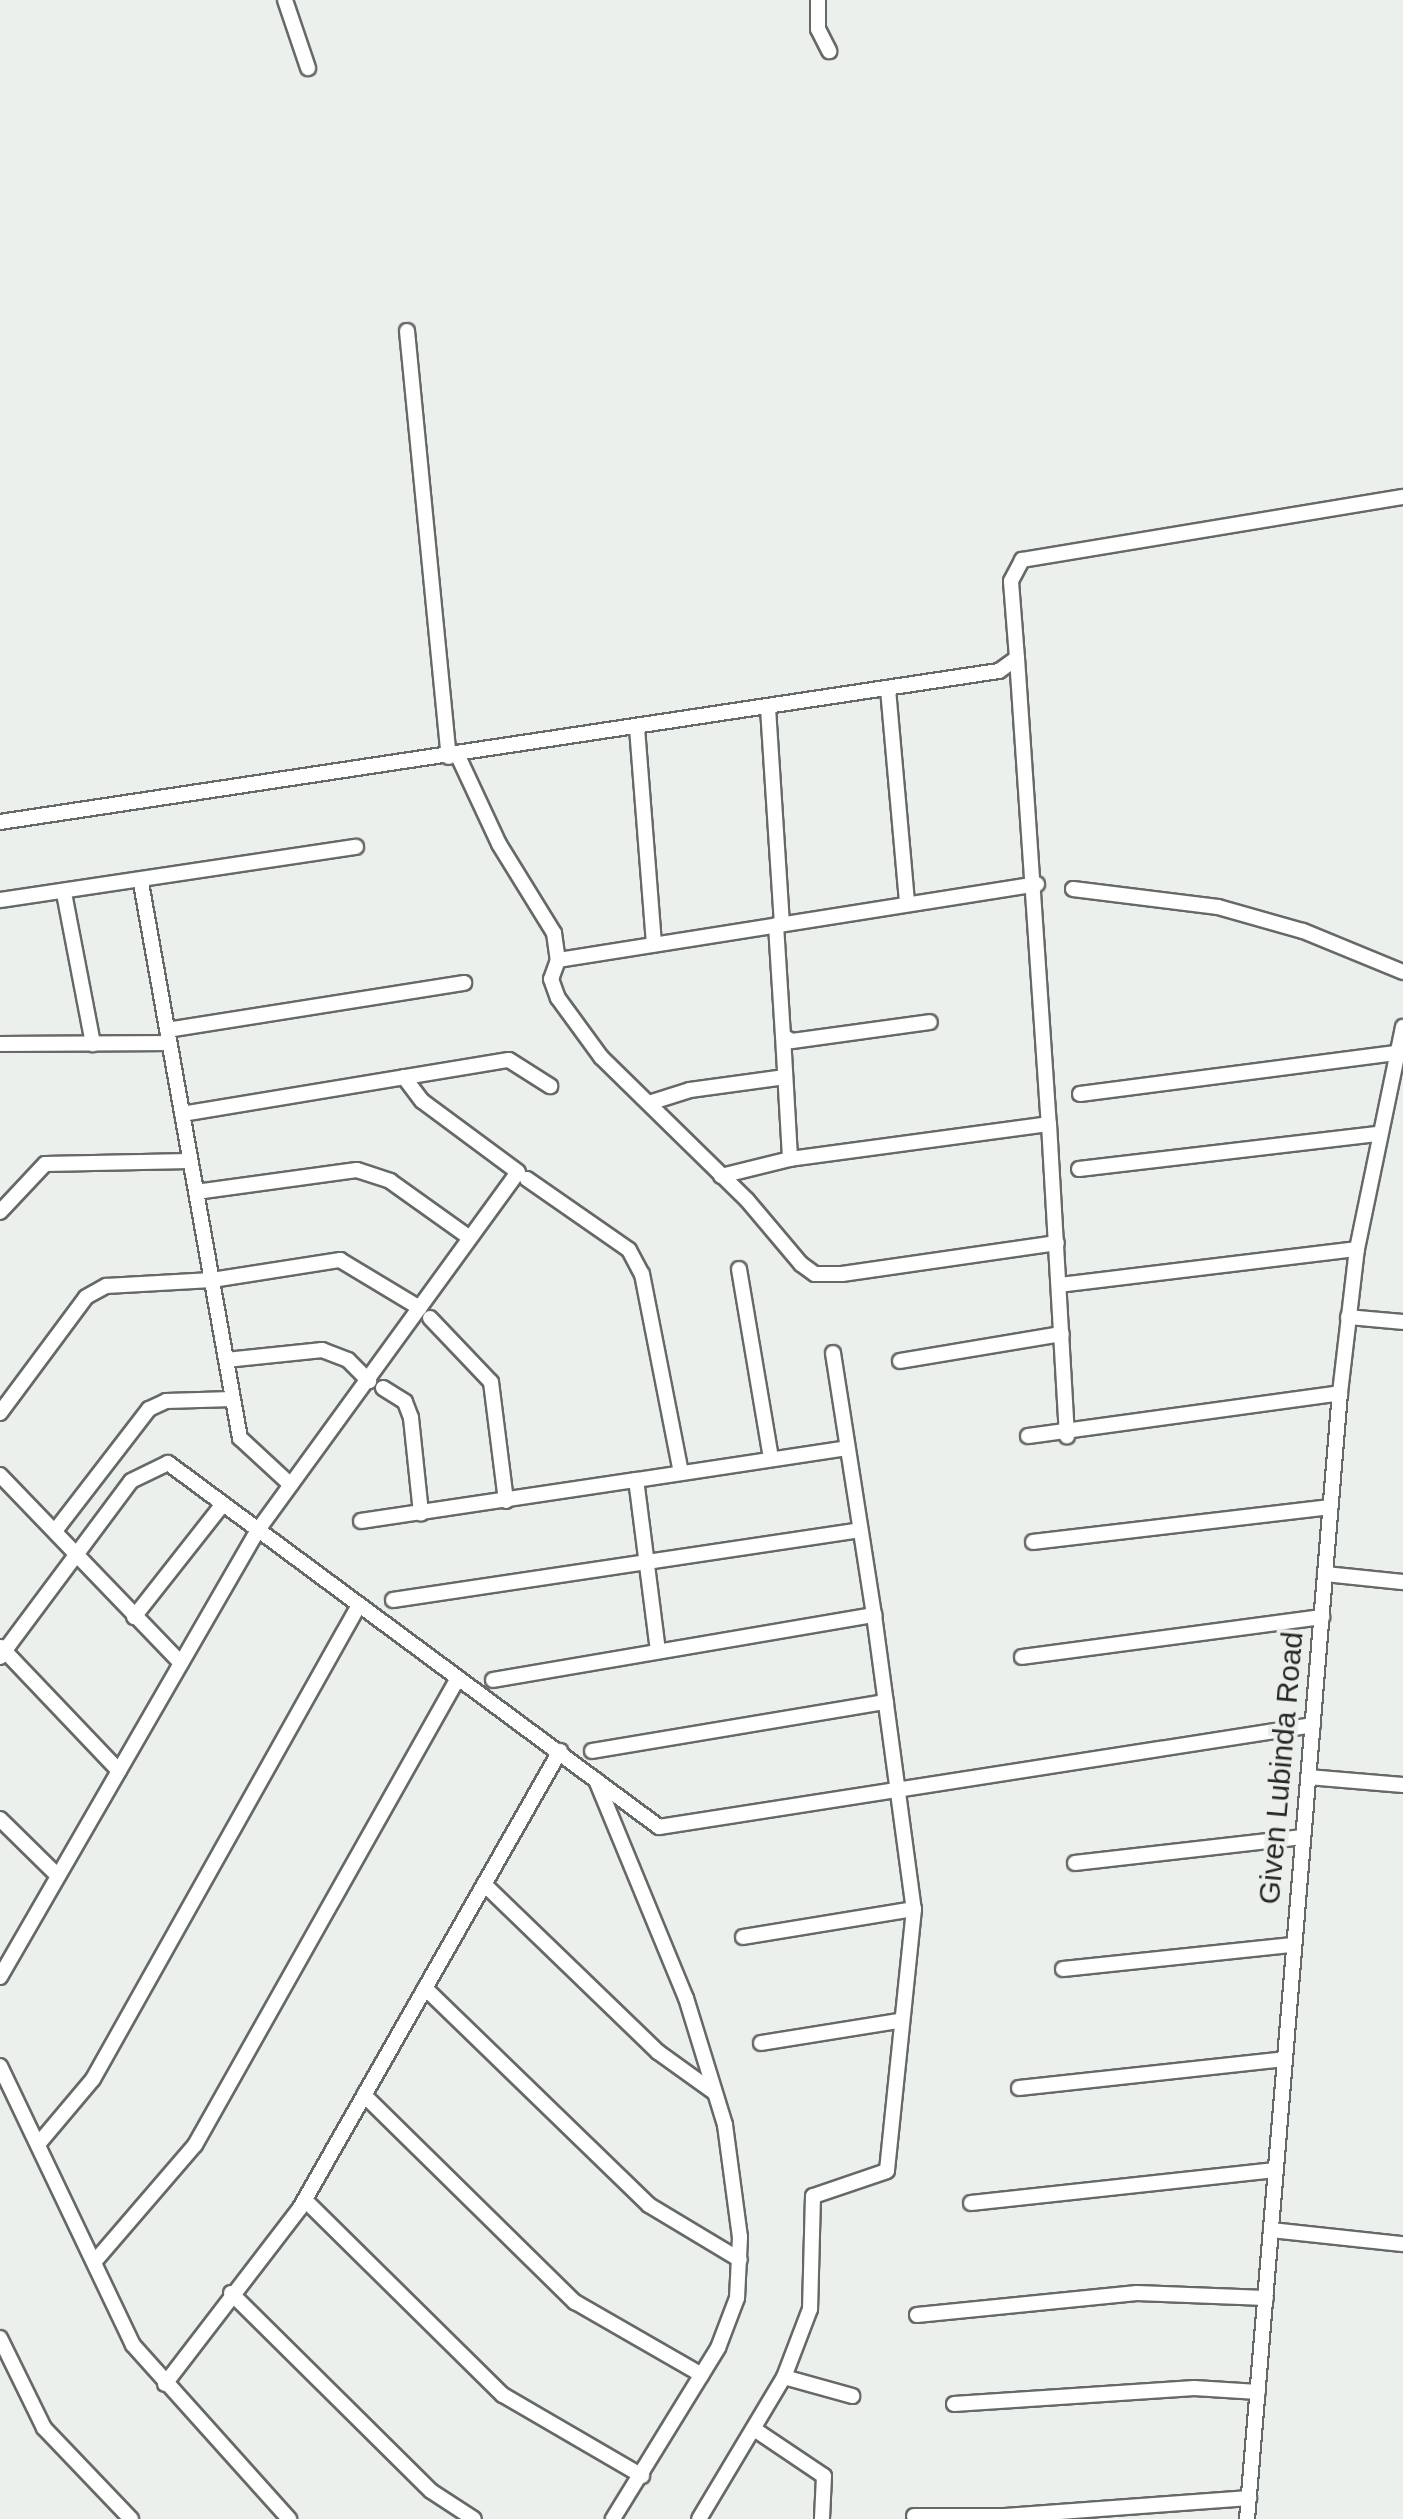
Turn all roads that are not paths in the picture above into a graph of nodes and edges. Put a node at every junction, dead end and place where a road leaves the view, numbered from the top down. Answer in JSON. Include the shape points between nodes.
{"nodes":[{"id":1,"x":285,"y":0,"type":"edge"},
{"id":2,"x":818,"y":0,"type":"edge"},
{"id":3,"x":829,"y":51,"type":"dead end"},
{"id":4,"x":308,"y":68,"type":"dead end"},
{"id":5,"x":407,"y":331,"type":"dead end"},
{"id":6,"x":1403,"y":497,"type":"edge"},
{"id":7,"x":1015,"y":667,"type":"junction"},
{"id":8,"x":888,"y":689,"type":"junction"},
{"id":9,"x":768,"y":708,"type":"junction"},
{"id":10,"x":636,"y":728,"type":"junction"},
{"id":11,"x":453,"y":757,"type":"junction"},
{"id":12,"x":0,"y":822,"type":"edge"},
{"id":13,"x":356,"y":847,"type":"dead end"},
{"id":14,"x":141,"y":883,"type":"junction"},
{"id":15,"x":1037,"y":884,"type":"junction"},
{"id":16,"x":1074,"y":889,"type":"dead end"},
{"id":17,"x":64,"y":893,"type":"junction"},
{"id":18,"x":0,"y":900,"type":"edge"},
{"id":19,"x":907,"y":902,"type":"junction"},
{"id":20,"x":779,"y":925,"type":"junction"},
{"id":21,"x":654,"y":944,"type":"junction"},
{"id":22,"x":563,"y":955,"type":"junction"},
{"id":23,"x":1403,"y":972,"type":"edge"},
{"id":24,"x":464,"y":983,"type":"dead end"},
{"id":25,"x":930,"y":1022,"type":"dead end"},
{"id":26,"x":1403,"y":1027,"type":"edge"},
{"id":27,"x":168,"y":1036,"type":"junction"},
{"id":28,"x":783,"y":1036,"type":"junction"},
{"id":29,"x":0,"y":1044,"type":"edge"},
{"id":30,"x":93,"y":1044,"type":"junction"},
{"id":31,"x":1397,"y":1053,"type":"junction"},
{"id":32,"x":404,"y":1077,"type":"junction"},
{"id":33,"x":785,"y":1078,"type":"junction"},
{"id":34,"x":550,"y":1086,"type":"dead end"},
{"id":35,"x":1080,"y":1094,"type":"dead end"},
{"id":36,"x":649,"y":1103,"type":"junction"},
{"id":37,"x":182,"y":1114,"type":"junction"},
{"id":38,"x":1049,"y":1124,"type":"junction"},
{"id":39,"x":1379,"y":1134,"type":"junction"},
{"id":40,"x":790,"y":1160,"type":"junction"},
{"id":41,"x":190,"y":1161,"type":"junction"},
{"id":42,"x":761,"y":1165,"type":"junction"},
{"id":43,"x":1079,"y":1170,"type":"dead end"},
{"id":44,"x":722,"y":1176,"type":"junction"},
{"id":45,"x":527,"y":1178,"type":"dead end"},
{"id":46,"x":196,"y":1192,"type":"junction"},
{"id":47,"x":747,"y":1200,"type":"junction"},
{"id":48,"x":0,"y":1212,"type":"edge"},
{"id":49,"x":470,"y":1238,"type":"junction"},
{"id":50,"x":1057,"y":1243,"type":"junction"},
{"id":51,"x":1357,"y":1249,"type":"junction"},
{"id":52,"x":739,"y":1269,"type":"dead end"},
{"id":53,"x":212,"y":1280,"type":"junction"},
{"id":54,"x":1059,"y":1285,"type":"junction"},
{"id":55,"x":425,"y":1313,"type":"junction"},
{"id":56,"x":1348,"y":1317,"type":"junction"},
{"id":57,"x":1403,"y":1322,"type":"edge"},
{"id":58,"x":1062,"y":1334,"type":"junction"},
{"id":59,"x":833,"y":1353,"type":"dead end"},
{"id":60,"x":226,"y":1360,"type":"junction"},
{"id":61,"x":900,"y":1361,"type":"dead end"},
{"id":62,"x":376,"y":1384,"type":"junction"},
{"id":63,"x":1340,"y":1393,"type":"junction"},
{"id":64,"x":233,"y":1399,"type":"junction"},
{"id":65,"x":0,"y":1413,"type":"edge"},
{"id":66,"x":1028,"y":1436,"type":"dead end"},
{"id":67,"x":1067,"y":1436,"type":"junction"},
{"id":68,"x":848,"y":1448,"type":"junction"},
{"id":69,"x":771,"y":1458,"type":"junction"},
{"id":70,"x":681,"y":1472,"type":"junction"},
{"id":71,"x":0,"y":1475,"type":"edge"},
{"id":72,"x":636,"y":1480,"type":"junction"},
{"id":73,"x":291,"y":1485,"type":"junction"},
{"id":74,"x":506,"y":1500,"type":"junction"},
{"id":75,"x":223,"y":1504,"type":"junction"},
{"id":76,"x":1330,"y":1506,"type":"junction"},
{"id":77,"x":421,"y":1513,"type":"junction"},
{"id":78,"x":362,"y":1521,"type":"dead end"},
{"id":79,"x":258,"y":1530,"type":"junction"},
{"id":80,"x":860,"y":1530,"type":"junction"},
{"id":81,"x":55,"y":1531,"type":"junction"},
{"id":82,"x":1033,"y":1542,"type":"dead end"},
{"id":83,"x":74,"y":1558,"type":"junction"},
{"id":84,"x":645,"y":1566,"type":"junction"},
{"id":85,"x":1325,"y":1574,"type":"junction"},
{"id":86,"x":1403,"y":1582,"type":"edge"},
{"id":87,"x":393,"y":1600,"type":"dead end"},
{"id":88,"x":359,"y":1605,"type":"junction"},
{"id":89,"x":874,"y":1615,"type":"junction"},
{"id":90,"x":1322,"y":1617,"type":"junction"},
{"id":91,"x":134,"y":1618,"type":"junction"},
{"id":92,"x":2,"y":1651,"type":"edge"},
{"id":93,"x":658,"y":1651,"type":"junction"},
{"id":94,"x":1022,"y":1657,"type":"dead end"},
{"id":95,"x":180,"y":1663,"type":"junction"},
{"id":96,"x":458,"y":1678,"type":"junction"},
{"id":97,"x":493,"y":1680,"type":"dead end"},
{"id":98,"x":886,"y":1702,"type":"junction"},
{"id":99,"x":1313,"y":1724,"type":"junction"},
{"id":100,"x":560,"y":1751,"type":"junction"},
{"id":101,"x":592,"y":1751,"type":"dead end"},
{"id":102,"x":119,"y":1771,"type":"junction"},
{"id":103,"x":1308,"y":1777,"type":"junction"},
{"id":104,"x":596,"y":1779,"type":"junction"},
{"id":105,"x":1403,"y":1785,"type":"edge"},
{"id":106,"x":900,"y":1790,"type":"junction"},
{"id":107,"x":0,"y":1820,"type":"edge"},
{"id":108,"x":1302,"y":1837,"type":"junction"},
{"id":109,"x":1074,"y":1864,"type":"dead end"},
{"id":110,"x":58,"y":1876,"type":"junction"},
{"id":111,"x":484,"y":1884,"type":"junction"},
{"id":112,"x":914,"y":1909,"type":"junction"},
{"id":113,"x":743,"y":1937,"type":"dead end"},
{"id":114,"x":1293,"y":1944,"type":"junction"},
{"id":115,"x":1063,"y":1969,"type":"dead end"},
{"id":116,"x":0,"y":1977,"type":"edge"},
{"id":117,"x":425,"y":1988,"type":"junction"},
{"id":118,"x":898,"y":2022,"type":"junction"},
{"id":119,"x":761,"y":2043,"type":"dead end"},
{"id":120,"x":1284,"y":2058,"type":"junction"},
{"id":121,"x":0,"y":2066,"type":"edge"},
{"id":122,"x":1018,"y":2088,"type":"dead end"},
{"id":123,"x":715,"y":2093,"type":"junction"},
{"id":124,"x":364,"y":2095,"type":"junction"},
{"id":125,"x":40,"y":2142,"type":"junction"},
{"id":126,"x":1275,"y":2170,"type":"junction"},
{"id":127,"x":305,"y":2200,"type":"junction"},
{"id":128,"x":971,"y":2202,"type":"dead end"},
{"id":129,"x":1271,"y":2230,"type":"junction"},
{"id":130,"x":1403,"y":2244,"type":"edge"},
{"id":131,"x":96,"y":2260,"type":"junction"},
{"id":132,"x":740,"y":2260,"type":"junction"},
{"id":133,"x":231,"y":2293,"type":"junction"},
{"id":134,"x":1266,"y":2298,"type":"junction"},
{"id":135,"x":916,"y":2315,"type":"dead end"},
{"id":136,"x":0,"y":2338,"type":"edge"},
{"id":137,"x":702,"y":2375,"type":"junction"},
{"id":138,"x":784,"y":2377,"type":"junction"},
{"id":139,"x":165,"y":2384,"type":"junction"},
{"id":140,"x":1258,"y":2392,"type":"junction"},
{"id":141,"x":852,"y":2396,"type":"dead end"},
{"id":142,"x":954,"y":2404,"type":"dead end"},
{"id":143,"x":754,"y":2430,"type":"junction"},
{"id":144,"x":642,"y":2476,"type":"junction"},
{"id":145,"x":1249,"y":2498,"type":"junction"},
{"id":146,"x":914,"y":2516,"type":"dead end"},
{"id":147,"x":131,"y":2519,"type":"edge"},
{"id":148,"x":289,"y":2519,"type":"edge"},
{"id":149,"x":474,"y":2519,"type":"edge"},
{"id":150,"x":612,"y":2519,"type":"edge"},
{"id":151,"x":700,"y":2519,"type":"edge"},
{"id":152,"x":822,"y":2519,"type":"edge"},
{"id":153,"x":1247,"y":2519,"type":"edge"}],
"edges":[{"from":1,"to":4,"type":"street"},
{"from":2,"to":3,"type":"street","via":[[818,29]]},
{"from":5,"to":11,"type":"street"},
{"from":6,"to":7,"type":"street","via":[[1022,560],[1011,581]]},
{"from":7,"to":8,"type":"street"},
{"from":7,"to":15,"type":"street"},
{"from":8,"to":9,"type":"street"},
{"from":8,"to":19,"type":"street"},
{"from":9,"to":10,"type":"street"},
{"from":9,"to":20,"type":"street"},
{"from":10,"to":11,"type":"street"},
{"from":10,"to":21,"type":"street"},
{"from":11,"to":12,"type":"street"},
{"from":11,"to":22,"type":"street"},
{"from":13,"to":14,"type":"street"},
{"from":14,"to":17,"type":"street"},
{"from":14,"to":27,"type":"street"},
{"from":15,"to":19,"type":"street"},
{"from":15,"to":38,"type":"street"},
{"from":16,"to":23,"type":"street","via":[[1218,906],[1303,931]]},
{"from":17,"to":18,"type":"street"},
{"from":17,"to":30,"type":"street"},
{"from":19,"to":20,"type":"street"},
{"from":20,"to":21,"type":"street"},
{"from":20,"to":28,"type":"street"},
{"from":21,"to":22,"type":"street"},
{"from":22,"to":36,"type":"street","via":[[550,979],[558,998],[600,1056]]},
{"from":24,"to":27,"type":"street"},
{"from":25,"to":28,"type":"street","via":[[792,1041]]},
{"from":26,"to":31,"type":"street","name":"Given Lubinda Road"},
{"from":27,"to":30,"type":"street"},
{"from":27,"to":37,"type":"street"},
{"from":28,"to":33,"type":"street"},
{"from":29,"to":30,"type":"street"},
{"from":31,"to":35,"type":"street"},
{"from":31,"to":39,"type":"street","name":"Given Lubinda Road"},
{"from":32,"to":34,"type":"street","via":[[509,1060]]},
{"from":32,"to":37,"type":"street"},
{"from":32,"to":49,"type":"street","via":[[422,1101],[518,1172]]},
{"from":33,"to":36,"type":"street","via":[[690,1090]]},
{"from":33,"to":40,"type":"street"},
{"from":36,"to":44,"type":"street"},
{"from":37,"to":41,"type":"street"},
{"from":38,"to":40,"type":"street"},
{"from":38,"to":50,"type":"street"},
{"from":39,"to":43,"type":"street"},
{"from":39,"to":51,"type":"street","name":"Given Lubinda Road"},
{"from":40,"to":42,"type":"street"},
{"from":41,"to":46,"type":"street"},
{"from":41,"to":48,"type":"street","via":[[44,1164]]},
{"from":42,"to":44,"type":"street"},
{"from":42,"to":47,"type":"street"},
{"from":44,"to":47,"type":"street"},
{"from":45,"to":70,"type":"street","via":[[628,1250],[642,1274]]},
{"from":46,"to":49,"type":"street","via":[[357,1170],[390,1181]]},
{"from":46,"to":53,"type":"street"},
{"from":47,"to":50,"type":"street","via":[[815,1274]]},
{"from":49,"to":55,"type":"street"},
{"from":50,"to":54,"type":"street"},
{"from":51,"to":54,"type":"street"},
{"from":51,"to":56,"type":"street","name":"Given Lubinda Road"},
{"from":52,"to":69,"type":"street"},
{"from":53,"to":55,"type":"street","via":[[340,1260]]},
{"from":53,"to":60,"type":"street"},
{"from":53,"to":65,"type":"street","via":[[97,1289]]},
{"from":54,"to":58,"type":"street"},
{"from":55,"to":62,"type":"street"},
{"from":55,"to":74,"type":"street","via":[[491,1382]]},
{"from":56,"to":57,"type":"street"},
{"from":56,"to":63,"type":"street","name":"Given Lubinda Road"},
{"from":58,"to":61,"type":"street"},
{"from":58,"to":67,"type":"street"},
{"from":59,"to":68,"type":"street"},
{"from":60,"to":62,"type":"street","via":[[322,1350],[348,1360]]},
{"from":60,"to":64,"type":"street"},
{"from":62,"to":73,"type":"street"},
{"from":62,"to":77,"type":"street","via":[[405,1402],[411,1418]]},
{"from":63,"to":67,"type":"street"},
{"from":63,"to":76,"type":"street","name":"Given Lubinda Road"},
{"from":64,"to":73,"type":"street","via":[[240,1438]]},
{"from":64,"to":81,"type":"street","via":[[166,1401],[149,1409]]},
{"from":66,"to":67,"type":"street"},
{"from":68,"to":69,"type":"street"},
{"from":68,"to":80,"type":"street"},
{"from":69,"to":70,"type":"street"},
{"from":70,"to":72,"type":"street"},
{"from":71,"to":81,"type":"street"},
{"from":72,"to":74,"type":"street"},
{"from":72,"to":84,"type":"street"},
{"from":73,"to":79,"type":"street"},
{"from":74,"to":77,"type":"street"},
{"from":75,"to":79,"type":"street"},
{"from":75,"to":83,"type":"street","via":[[168,1463],[151,1467],[131,1481]]},
{"from":75,"to":91,"type":"street"},
{"from":76,"to":82,"type":"street"},
{"from":76,"to":85,"type":"street","name":"Given Lubinda Road"},
{"from":77,"to":78,"type":"street"},
{"from":79,"to":88,"type":"street"},
{"from":79,"to":95,"type":"street"},
{"from":80,"to":84,"type":"street"},
{"from":80,"to":89,"type":"street"},
{"from":81,"to":83,"type":"street"},
{"from":83,"to":91,"type":"street"},
{"from":83,"to":92,"type":"street"},
{"from":84,"to":87,"type":"street"},
{"from":84,"to":93,"type":"street"},
{"from":85,"to":86,"type":"street"},
{"from":85,"to":90,"type":"street","name":"Given Lubinda Road"},
{"from":88,"to":96,"type":"street"},
{"from":88,"to":125,"type":"street","via":[[93,2079]]},
{"from":89,"to":93,"type":"street"},
{"from":89,"to":98,"type":"street"},
{"from":90,"to":94,"type":"street"},
{"from":90,"to":99,"type":"street","name":"Given Lubinda Road"},
{"from":91,"to":95,"type":"street"},
{"from":92,"to":102,"type":"street"},
{"from":93,"to":97,"type":"street"},
{"from":95,"to":102,"type":"street"},
{"from":96,"to":100,"type":"street"},
{"from":96,"to":131,"type":"street","via":[[195,2145]]},
{"from":98,"to":101,"type":"street"},
{"from":98,"to":106,"type":"street"},
{"from":99,"to":103,"type":"street","name":"Given Lubinda Road"},
{"from":99,"to":106,"type":"street"},
{"from":100,"to":104,"type":"street"},
{"from":100,"to":111,"type":"street"},
{"from":102,"to":110,"type":"street"},
{"from":103,"to":105,"type":"street"},
{"from":103,"to":108,"type":"street","name":"Given Lubinda Road"},
{"from":104,"to":106,"type":"street","via":[[659,1827]]},
{"from":104,"to":123,"type":"street","via":[[668,1950]]},
{"from":106,"to":112,"type":"street"},
{"from":107,"to":110,"type":"street"},
{"from":108,"to":109,"type":"street"},
{"from":108,"to":114,"type":"street","name":"Given Lubinda Road"},
{"from":110,"to":116,"type":"street"},
{"from":111,"to":117,"type":"street"},
{"from":111,"to":123,"type":"street","via":[[658,2052]]},
{"from":112,"to":113,"type":"street"},
{"from":112,"to":118,"type":"street"},
{"from":114,"to":115,"type":"street"},
{"from":114,"to":120,"type":"street","name":"Given Lubinda Road"},
{"from":117,"to":124,"type":"street"},
{"from":117,"to":132,"type":"street","via":[[648,2205]]},
{"from":118,"to":119,"type":"street"},
{"from":118,"to":138,"type":"street","via":[[886,2171],[813,2196],[810,2309]]},
{"from":120,"to":122,"type":"street"},
{"from":120,"to":126,"type":"street","name":"Given Lubinda Road"},
{"from":121,"to":125,"type":"street"},
{"from":123,"to":132,"type":"street","via":[[725,2125]]},
{"from":124,"to":127,"type":"street"},
{"from":124,"to":137,"type":"street","via":[[575,2302]]},
{"from":125,"to":131,"type":"street"},
{"from":126,"to":128,"type":"street"},
{"from":126,"to":129,"type":"street","name":"Given Lubinda Road"},
{"from":127,"to":133,"type":"street"},
{"from":127,"to":144,"type":"street","via":[[504,2396]]},
{"from":129,"to":130,"type":"street"},
{"from":129,"to":134,"type":"street","name":"Given Lubinda Road"},
{"from":131,"to":139,"type":"street","via":[[133,2345]]},
{"from":132,"to":137,"type":"street","via":[[737,2298]]},
{"from":133,"to":139,"type":"street"},
{"from":133,"to":149,"type":"street","via":[[430,2491]]},
{"from":134,"to":135,"type":"street","via":[[1137,2293]]},
{"from":134,"to":140,"type":"street","name":"Given Lubinda Road"},
{"from":136,"to":147,"type":"street","via":[[44,2428]]},
{"from":137,"to":144,"type":"street"},
{"from":138,"to":141,"type":"street"},
{"from":138,"to":143,"type":"street"},
{"from":139,"to":148,"type":"street"},
{"from":140,"to":142,"type":"street","via":[[1194,2388]]},
{"from":140,"to":145,"type":"street","name":"Given Lubinda Road"},
{"from":143,"to":151,"type":"street"},
{"from":143,"to":152,"type":"street","via":[[824,2476]]},
{"from":144,"to":150,"type":"street"},
{"from":145,"to":146,"type":"street"},
{"from":145,"to":153,"type":"street","name":"Given Lubinda Road"}]}
